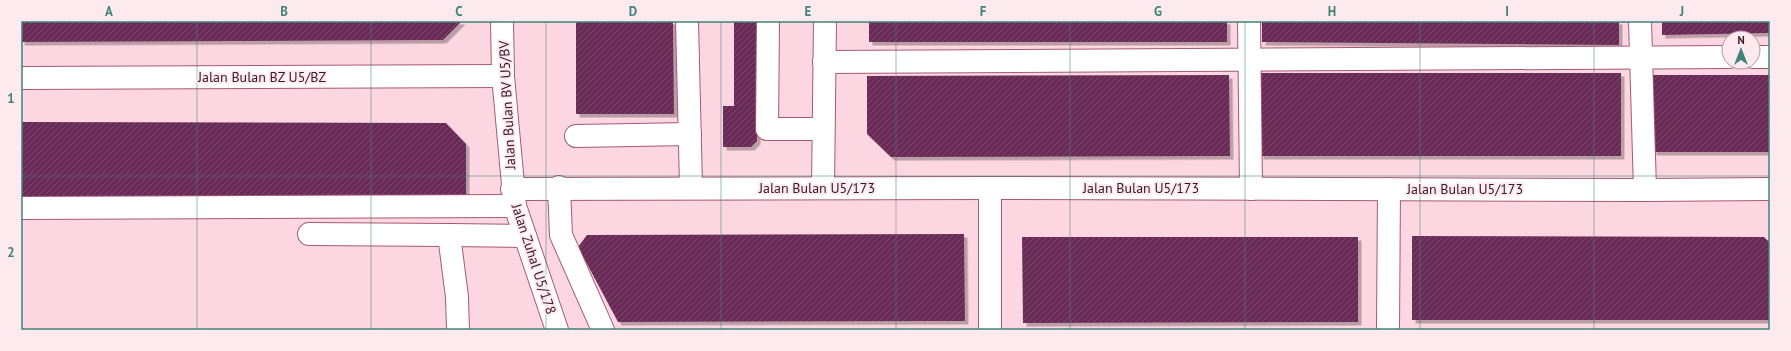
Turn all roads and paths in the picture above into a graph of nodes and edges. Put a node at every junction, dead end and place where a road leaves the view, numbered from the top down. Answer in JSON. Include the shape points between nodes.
{"nodes":[{"id":1,"x":502,"y":21,"type":"edge"},
{"id":2,"x":687,"y":21,"type":"edge"},
{"id":3,"x":768,"y":21,"type":"edge"},
{"id":4,"x":825,"y":21,"type":"edge"},
{"id":5,"x":1249,"y":21,"type":"edge"},
{"id":6,"x":1640,"y":21,"type":"edge"},
{"id":7,"x":1721,"y":57,"type":"edge"},
{"id":8,"x":1642,"y":58,"type":"junction"},
{"id":9,"x":1250,"y":60,"type":"junction"},
{"id":10,"x":824,"y":62,"type":"junction"},
{"id":11,"x":503,"y":76,"type":"junction"},
{"id":12,"x":21,"y":78,"type":"edge"},
{"id":13,"x":823,"y":130,"type":"junction"},
{"id":14,"x":690,"y":134,"type":"junction"},
{"id":15,"x":576,"y":136,"type":"dead end"},
{"id":16,"x":559,"y":187,"type":"junction"},
{"id":17,"x":691,"y":187,"type":"junction"},
{"id":18,"x":823,"y":188,"type":"junction"},
{"id":19,"x":990,"y":188,"type":"junction"},
{"id":20,"x":1250,"y":189,"type":"junction"},
{"id":21,"x":1389,"y":189,"type":"junction"},
{"id":22,"x":1770,"y":189,"type":"edge"},
{"id":23,"x":1646,"y":190,"type":"junction"},
{"id":24,"x":514,"y":197,"type":"junction"},
{"id":25,"x":21,"y":208,"type":"edge"},
{"id":26,"x":309,"y":234,"type":"dead end"},
{"id":27,"x":448,"y":235,"type":"junction"},
{"id":28,"x":525,"y":236,"type":"junction"},
{"id":29,"x":458,"y":330,"type":"edge"},
{"id":30,"x":557,"y":330,"type":"edge"},
{"id":31,"x":603,"y":330,"type":"edge"},
{"id":32,"x":990,"y":330,"type":"edge"},
{"id":33,"x":1388,"y":330,"type":"edge"}],
"edges":[{"from":1,"to":11,"type":"street","name":"Jalan Bulan BV U5/BV"},
{"from":2,"to":14,"type":"street"},
{"from":3,"to":13,"type":"street","via":[[767,130]]},
{"from":4,"to":10,"type":"street"},
{"from":5,"to":9,"type":"street"},
{"from":6,"to":8,"type":"street"},
{"from":7,"to":8,"type":"street"},
{"from":8,"to":9,"type":"street"},
{"from":8,"to":23,"type":"street"},
{"from":9,"to":10,"type":"street"},
{"from":9,"to":20,"type":"street"},
{"from":10,"to":13,"type":"street"},
{"from":11,"to":12,"type":"street","name":"Jalan Bulan BZ U5/BZ"},
{"from":11,"to":24,"type":"street","name":"Jalan Bulan BV U5/BV"},
{"from":13,"to":18,"type":"street"},
{"from":14,"to":15,"type":"street"},
{"from":14,"to":17,"type":"street"},
{"from":16,"to":17,"type":"street","name":"Jalan Bulan U5/173"},
{"from":16,"to":24,"type":"street","name":"Jalan Bulan U5/173"},
{"from":16,"to":31,"type":"street","via":[[561,235]]},
{"from":17,"to":18,"type":"street","name":"Jalan Bulan U5/173"},
{"from":18,"to":19,"type":"street","name":"Jalan Bulan U5/173"},
{"from":19,"to":20,"type":"street","name":"Jalan Bulan U5/173"},
{"from":19,"to":32,"type":"street"},
{"from":20,"to":21,"type":"street","name":"Jalan Bulan U5/173"},
{"from":21,"to":23,"type":"street","name":"Jalan Bulan U5/173"},
{"from":21,"to":33,"type":"street"},
{"from":22,"to":23,"type":"street","name":"Jalan Bulan U5/173"},
{"from":24,"to":25,"type":"street","name":"Jalan Bulan U5/173"},
{"from":24,"to":28,"type":"street","name":"Jalan Zuhal U5/178"},
{"from":26,"to":27,"type":"street"},
{"from":27,"to":28,"type":"street"},
{"from":27,"to":29,"type":"street","via":[[457,297]]},
{"from":28,"to":30,"type":"street","name":"Jalan Zuhal U5/178"}]}
